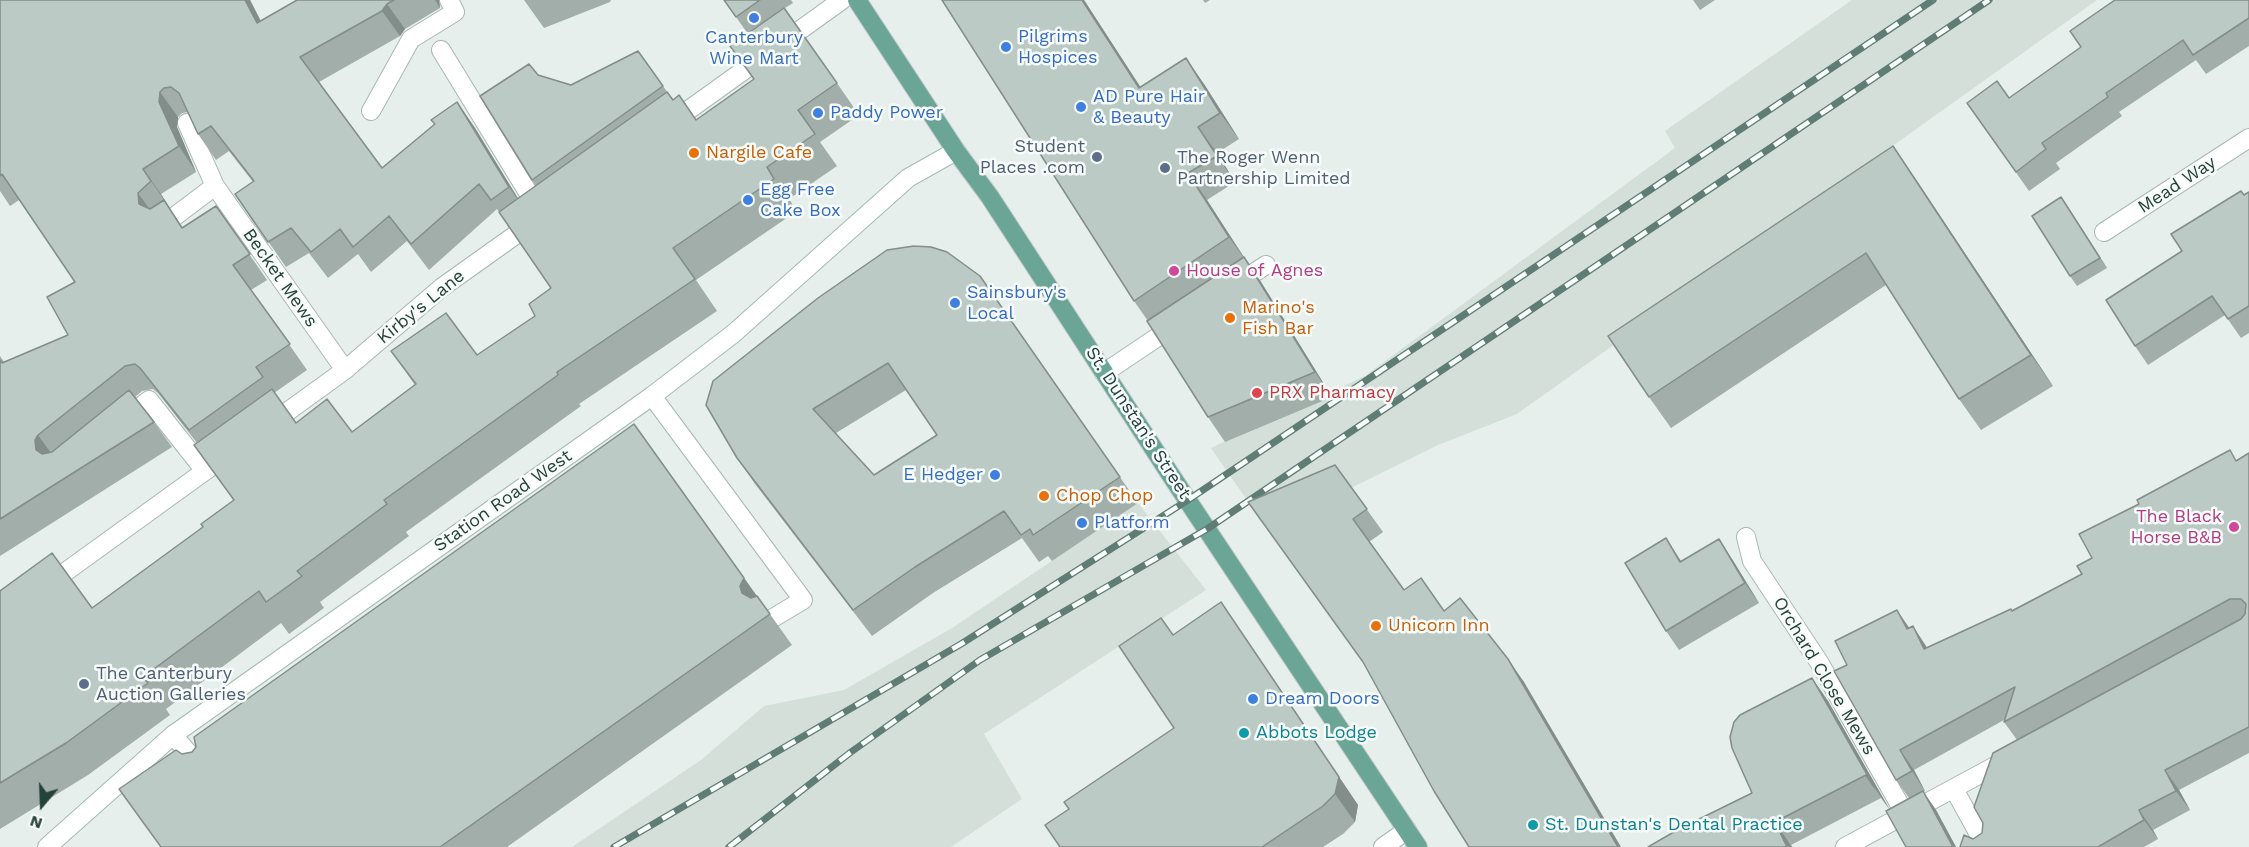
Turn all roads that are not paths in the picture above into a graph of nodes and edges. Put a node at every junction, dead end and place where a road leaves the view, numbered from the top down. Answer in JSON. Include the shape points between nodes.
{"nodes":[{"id":1,"x":449,"y":0,"type":"edge"},
{"id":2,"x":842,"y":0,"type":"edge"},
{"id":3,"x":857,"y":0,"type":"edge"},
{"id":4,"x":441,"y":50,"type":"dead end"},
{"id":5,"x":371,"y":111,"type":"dead end"},
{"id":6,"x":186,"y":123,"type":"edge"},
{"id":7,"x":657,"y":133,"type":"edge"},
{"id":8,"x":2249,"y":138,"type":"edge"},
{"id":9,"x":956,"y":151,"type":"junction"},
{"id":10,"x":215,"y":186,"type":"junction"},
{"id":11,"x":561,"y":202,"type":"edge"},
{"id":12,"x":542,"y":216,"type":"junction"},
{"id":13,"x":166,"y":223,"type":"edge"},
{"id":14,"x":2104,"y":232,"type":"dead end"},
{"id":15,"x":1266,"y":265,"type":"dead end"},
{"id":16,"x":1219,"y":297,"type":"edge"},
{"id":17,"x":1190,"y":316,"type":"edge"},
{"id":18,"x":345,"y":370,"type":"junction"},
{"id":19,"x":1104,"y":373,"type":"junction"},
{"id":20,"x":652,"y":396,"type":"junction"},
{"id":21,"x":106,"y":434,"type":"edge"},
{"id":22,"x":205,"y":471,"type":"junction"},
{"id":23,"x":1746,"y":537,"type":"dead end"},
{"id":24,"x":34,"y":594,"type":"edge"},
{"id":25,"x":773,"y":618,"type":"dead end"},
{"id":26,"x":173,"y":735,"type":"junction"},
{"id":27,"x":2025,"y":750,"type":"edge"},
{"id":28,"x":207,"y":775,"type":"edge"},
{"id":29,"x":1954,"y":789,"type":"junction"},
{"id":30,"x":1905,"y":814,"type":"junction"},
{"id":31,"x":1407,"y":830,"type":"junction"},
{"id":32,"x":47,"y":847,"type":"edge"},
{"id":33,"x":1383,"y":847,"type":"edge"},
{"id":34,"x":1418,"y":847,"type":"edge"},
{"id":35,"x":1845,"y":847,"type":"edge"},
{"id":36,"x":1986,"y":847,"type":"edge"}],
"edges":[{"from":1,"to":5,"type":"street","via":[[455,12],[411,39]]},
{"from":2,"to":7,"type":"street"},
{"from":3,"to":9,"type":"main road","name":"St. Dunstan's Street"},
{"from":4,"to":12,"type":"street"},
{"from":6,"to":10,"type":"street","name":"Becket Mews"},
{"from":8,"to":14,"type":"street","name":"Mead Way"},
{"from":9,"to":19,"type":"main road","name":"St. Dunstan's Street"},
{"from":9,"to":20,"type":"street","name":"Station Road West","via":[[908,178],[733,334]]},
{"from":10,"to":13,"type":"street"},
{"from":10,"to":18,"type":"street","name":"Becket Mews"},
{"from":11,"to":12,"type":"street","name":"Kirby's Lane"},
{"from":12,"to":18,"type":"street","name":"Kirby's Lane","via":[[441,288]]},
{"from":15,"to":16,"type":"street"},
{"from":17,"to":19,"type":"street"},
{"from":18,"to":22,"type":"street","name":"Kirby's Lane"},
{"from":19,"to":31,"type":"main road","name":"St. Dunstan's Street"},
{"from":20,"to":25,"type":"street","via":[[803,600]]},
{"from":20,"to":26,"type":"street","name":"Station Road West"},
{"from":21,"to":22,"type":"street","via":[[149,400]]},
{"from":22,"to":24,"type":"street","name":"Kirby's Lane"},
{"from":23,"to":30,"type":"street","name":"Orchard Close Mews","via":[[1752,561],[1819,662]]},
{"from":26,"to":28,"type":"street"},
{"from":26,"to":32,"type":"street","name":"Station Road West"},
{"from":27,"to":29,"type":"street"},
{"from":29,"to":30,"type":"street"},
{"from":29,"to":36,"type":"street"},
{"from":30,"to":35,"type":"street"},
{"from":31,"to":33,"type":"street"},
{"from":31,"to":34,"type":"main road","name":"St. Dunstan's Street"}]}
